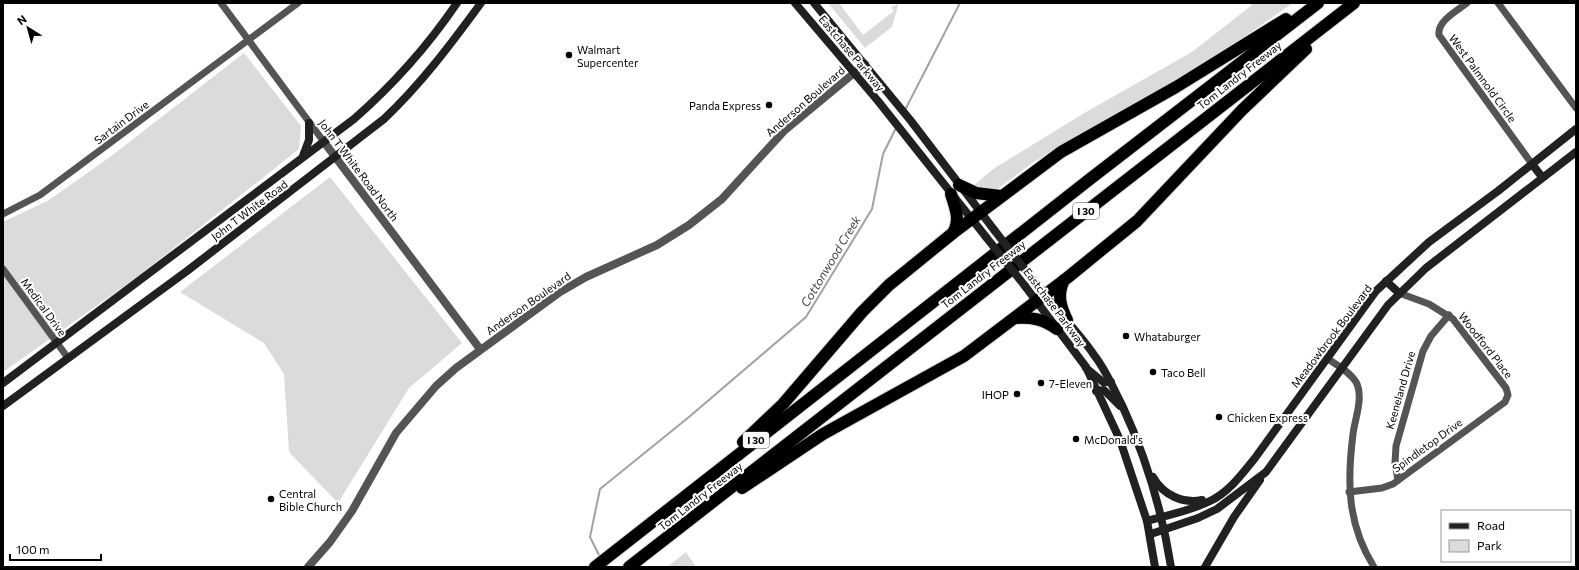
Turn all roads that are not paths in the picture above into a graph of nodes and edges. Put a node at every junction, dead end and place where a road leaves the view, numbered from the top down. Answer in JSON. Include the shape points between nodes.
{"nodes":[{"id":1,"x":221,"y":3,"type":"edge"},
{"id":2,"x":298,"y":3,"type":"edge"},
{"id":3,"x":457,"y":3,"type":"edge"},
{"id":4,"x":481,"y":3,"type":"edge"},
{"id":5,"x":795,"y":3,"type":"edge"},
{"id":6,"x":814,"y":3,"type":"edge"},
{"id":7,"x":1313,"y":3,"type":"edge"},
{"id":8,"x":1318,"y":3,"type":"edge"},
{"id":9,"x":1498,"y":3,"type":"edge"},
{"id":10,"x":1352,"y":5,"type":"edge"},
{"id":11,"x":1465,"y":5,"type":"edge"},
{"id":12,"x":288,"y":6,"type":"edge"},
{"id":13,"x":248,"y":39,"type":"junction"},
{"id":14,"x":865,"y":64,"type":"junction"},
{"id":15,"x":855,"y":73,"type":"junction"},
{"id":16,"x":1576,"y":108,"type":"edge"},
{"id":17,"x":309,"y":123,"type":"junction"},
{"id":18,"x":1576,"y":129,"type":"edge"},
{"id":19,"x":324,"y":142,"type":"junction"},
{"id":20,"x":1576,"y":152,"type":"edge"},
{"id":21,"x":336,"y":158,"type":"junction"},
{"id":22,"x":301,"y":160,"type":"junction"},
{"id":23,"x":1532,"y":164,"type":"junction"},
{"id":24,"x":1542,"y":177,"type":"junction"},
{"id":25,"x":959,"y":185,"type":"junction"},
{"id":26,"x":951,"y":194,"type":"junction"},
{"id":27,"x":1001,"y":196,"type":"junction"},
{"id":28,"x":3,"y":214,"type":"edge"},
{"id":29,"x":976,"y":215,"type":"junction"},
{"id":30,"x":953,"y":233,"type":"junction"},
{"id":31,"x":3,"y":269,"type":"edge"},
{"id":32,"x":1064,"y":280,"type":"junction"},
{"id":33,"x":1386,"y":281,"type":"junction"},
{"id":34,"x":1399,"y":293,"type":"junction"},
{"id":35,"x":1040,"y":298,"type":"junction"},
{"id":36,"x":1449,"y":315,"type":"junction"},
{"id":37,"x":1015,"y":318,"type":"junction"},
{"id":38,"x":1067,"y":320,"type":"junction"},
{"id":39,"x":1057,"y":329,"type":"junction"},
{"id":40,"x":57,"y":343,"type":"junction"},
{"id":41,"x":480,"y":349,"type":"junction"},
{"id":42,"x":68,"y":358,"type":"junction"},
{"id":43,"x":1328,"y":359,"type":"junction"},
{"id":44,"x":1086,"y":367,"type":"junction"},
{"id":45,"x":1342,"y":369,"type":"junction"},
{"id":46,"x":1111,"y":382,"type":"junction"},
{"id":47,"x":3,"y":383,"type":"edge"},
{"id":48,"x":1096,"y":391,"type":"junction"},
{"id":49,"x":1508,"y":395,"type":"joint"},
{"id":50,"x":3,"y":406,"type":"edge"},
{"id":51,"x":1123,"y":408,"type":"junction"},
{"id":52,"x":1147,"y":466,"type":"junction"},
{"id":53,"x":1266,"y":472,"type":"junction"},
{"id":54,"x":1398,"y":480,"type":"junction"},
{"id":55,"x":696,"y":487,"type":"junction"},
{"id":56,"x":1349,"y":492,"type":"junction"},
{"id":57,"x":1215,"y":498,"type":"junction"},
{"id":58,"x":1162,"y":517,"type":"junction"},
{"id":59,"x":1147,"y":521,"type":"junction"},
{"id":60,"x":1166,"y":530,"type":"junction"},
{"id":61,"x":1150,"y":534,"type":"junction"},
{"id":62,"x":633,"y":564,"type":"edge"},
{"id":63,"x":308,"y":567,"type":"edge"},
{"id":64,"x":595,"y":567,"type":"edge"},
{"id":65,"x":1155,"y":567,"type":"edge"},
{"id":66,"x":1171,"y":567,"type":"edge"},
{"id":67,"x":1205,"y":567,"type":"edge"},
{"id":68,"x":1374,"y":567,"type":"edge"}],
"edges":[{"from":1,"to":13,"type":"street","name":"John T White Road North"},
{"from":2,"to":12,"type":"street","name":"Sartain Drive"},
{"from":3,"to":19,"type":"main road","name":"John T White Road","via":[[431,40],[399,77],[368,107]]},
{"from":4,"to":21,"type":"main road","name":"John T White Road","via":[[436,64],[406,98]]},
{"from":5,"to":15,"type":"main road","name":"Eastchase Parkway"},
{"from":6,"to":14,"type":"main road","name":"Eastchase Parkway"},
{"from":7,"to":27,"type":"highway","via":[[1176,87],[1061,152]]},
{"from":8,"to":55,"type":"highway","name":"Tom Landry Freeway","number":"I 30"},
{"from":9,"to":16,"type":"street"},
{"from":10,"to":32,"type":"highway","via":[[1242,110],[1137,220]]},
{"from":10,"to":62,"type":"highway","name":"Tom Landry Freeway","number":"I 30"},
{"from":11,"to":23,"type":"street","name":"West Palmnold Circle","via":[[1440,26],[1439,35]]},
{"from":12,"to":13,"type":"street","name":"Sartain Drive"},
{"from":13,"to":17,"type":"street","name":"John T White Road North"},
{"from":13,"to":28,"type":"street","name":"Sartain Drive","via":[[40,195]]},
{"from":14,"to":15,"type":"street","name":"Anderson Boulevard"},
{"from":14,"to":25,"type":"main road","name":"Eastchase Parkway"},
{"from":15,"to":26,"type":"main road","name":"Eastchase Parkway"},
{"from":15,"to":41,"type":"street","name":"Anderson Boulevard","via":[[784,131],[722,199],[689,225],[657,245],[586,277],[560,292]]},
{"from":17,"to":19,"type":"street","name":"John T White Road North"},
{"from":17,"to":22,"type":"main road","via":[[309,140]]},
{"from":18,"to":23,"type":"main road","name":"Meadowbrook Boulevard"},
{"from":19,"to":21,"type":"street","name":"John T White Road North"},
{"from":19,"to":22,"type":"main road","name":"John T White Road"},
{"from":20,"to":24,"type":"main road"},
{"from":21,"to":41,"type":"street","name":"John T White Road North"},
{"from":21,"to":42,"type":"main road","name":"John T White Road"},
{"from":22,"to":40,"type":"main road","name":"John T White Road"},
{"from":23,"to":24,"type":"main road"},
{"from":23,"to":33,"type":"main road","name":"Meadowbrook Boulevard","via":[[1429,242]]},
{"from":24,"to":34,"type":"main road","via":[[1426,268]]},
{"from":25,"to":27,"type":"highway","via":[[976,193]]},
{"from":25,"to":29,"type":"main road","name":"Eastchase Parkway"},
{"from":26,"to":29,"type":"main road","name":"Eastchase Parkway"},
{"from":26,"to":30,"type":"highway","via":[[958,225]]},
{"from":27,"to":29,"type":"highway"},
{"from":29,"to":30,"type":"highway"},
{"from":29,"to":35,"type":"main road","name":"Eastchase Parkway","bridge":true,"via":[[986,237],[1025,286]]},
{"from":29,"to":35,"type":"main road","name":"Eastchase Parkway","bridge":true,"via":[[995,231],[1033,280]]},
{"from":30,"to":55,"type":"highway","via":[[889,285],[862,312],[783,404]]},
{"from":31,"to":40,"type":"street","name":"Medical Drive"},
{"from":32,"to":35,"type":"highway"},
{"from":32,"to":38,"type":"highway","via":[[1059,296]]},
{"from":33,"to":34,"type":"main road"},
{"from":33,"to":43,"type":"main road","name":"Meadowbrook Boulevard","via":[[1376,291]]},
{"from":34,"to":36,"type":"street","name":"Woodford Place","via":[[1429,304]]},
{"from":34,"to":45,"type":"main road"},
{"from":35,"to":37,"type":"highway"},
{"from":35,"to":38,"type":"main road","name":"Eastchase Parkway"},
{"from":35,"to":39,"type":"main road","name":"Eastchase Parkway"},
{"from":36,"to":49,"type":"street","name":"Woodford Place","via":[[1506,388]]},
{"from":36,"to":54,"type":"street","name":"Keeneland Drive","via":[[1431,336],[1423,351],[1399,434],[1395,463]]},
{"from":37,"to":39,"type":"highway","via":[[1038,318]]},
{"from":37,"to":62,"type":"highway","via":[[964,356],[823,434],[712,509],[652,555]]},
{"from":38,"to":46,"type":"main road","name":"Eastchase Parkway","via":[[1095,355]]},
{"from":39,"to":44,"type":"main road","name":"Eastchase Parkway"},
{"from":40,"to":42,"type":"street","name":"Medical Drive"},
{"from":40,"to":47,"type":"main road","name":"John T White Road"},
{"from":41,"to":63,"type":"street","name":"Anderson Boulevard","via":[[436,386],[406,419],[352,511]]},
{"from":42,"to":50,"type":"main road","name":"John T White Road"},
{"from":43,"to":45,"type":"street"},
{"from":43,"to":57,"type":"main road","name":"Meadowbrook Boulevard","via":[[1255,458],[1236,481]]},
{"from":44,"to":46,"type":"main road","via":[[1103,382]]},
{"from":44,"to":48,"type":"main road","name":"Eastchase Parkway"},
{"from":45,"to":53,"type":"main road"},
{"from":45,"to":56,"type":"street","via":[[1356,382],[1359,392],[1350,461]]},
{"from":46,"to":51,"type":"main road","name":"Eastchase Parkway"},
{"from":48,"to":51,"type":"main road","via":[[1104,390]]},
{"from":48,"to":59,"type":"main road","name":"Eastchase Parkway","via":[[1120,440]]},
{"from":49,"to":54,"type":"street","name":"Spindletop Drive","via":[[1504,402]]},
{"from":51,"to":52,"type":"main road","name":"Eastchase Parkway"},
{"from":52,"to":57,"type":"main road","via":[[1157,483],[1173,497],[1190,502]]},
{"from":52,"to":58,"type":"main road","name":"Eastchase Parkway"},
{"from":53,"to":60,"type":"main road","via":[[1217,509]]},
{"from":53,"to":67,"type":"main road","via":[[1234,517]]},
{"from":54,"to":56,"type":"street","name":"Spindletop Drive","via":[[1382,488]]},
{"from":55,"to":64,"type":"highway","name":"Tom Landry Freeway","number":"I 30"},
{"from":56,"to":68,"type":"street","via":[[1357,532],[1362,547]]},
{"from":57,"to":58,"type":"main road","name":"Meadowbrook Boulevard"},
{"from":58,"to":59,"type":"main road","name":"Meadowbrook Boulevard"},
{"from":58,"to":60,"type":"main road","name":"Eastchase Parkway"},
{"from":59,"to":61,"type":"main road","name":"Eastchase Parkway"},
{"from":60,"to":61,"type":"main road"},
{"from":60,"to":66,"type":"main road","name":"Eastchase Parkway"},
{"from":61,"to":65,"type":"main road","name":"Eastchase Parkway"}]}
